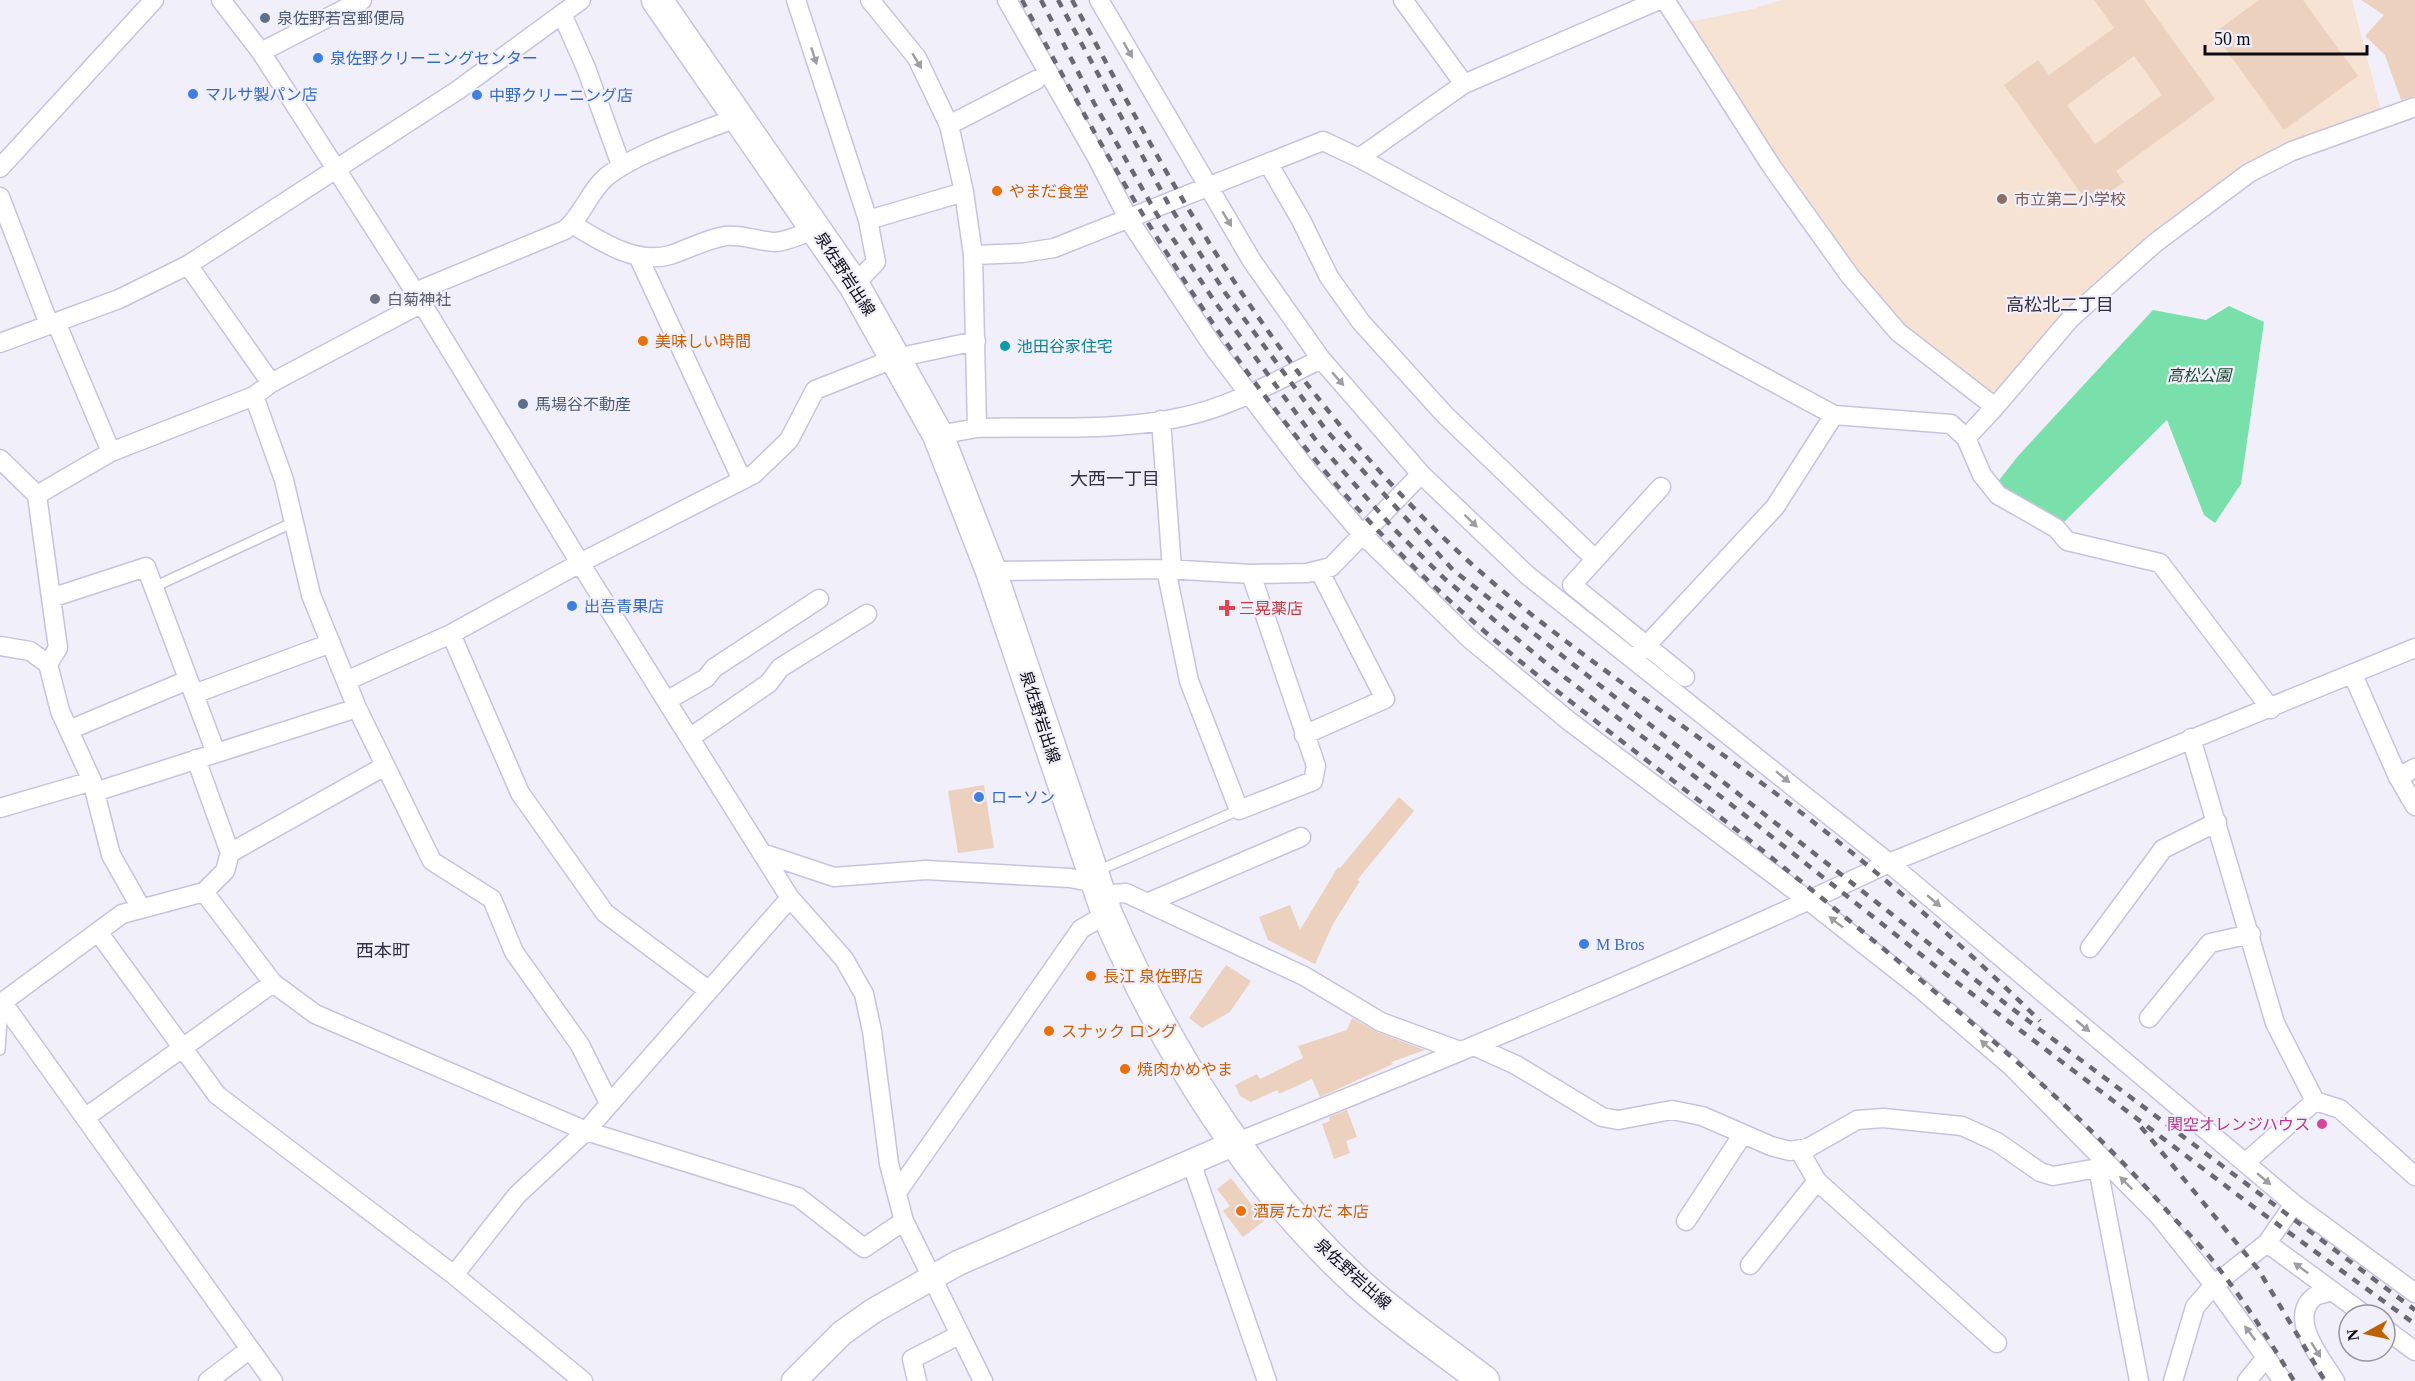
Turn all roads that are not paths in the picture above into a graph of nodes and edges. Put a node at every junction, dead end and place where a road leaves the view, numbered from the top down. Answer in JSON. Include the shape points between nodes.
{"nodes":[{"id":1,"x":154,"y":0,"type":"edge"},
{"id":2,"x":220,"y":0,"type":"edge"},
{"id":3,"x":362,"y":0,"type":"edge"},
{"id":4,"x":657,"y":0,"type":"edge"},
{"id":5,"x":796,"y":0,"type":"edge"},
{"id":6,"x":870,"y":0,"type":"edge"},
{"id":7,"x":1007,"y":0,"type":"edge"},
{"id":8,"x":1098,"y":0,"type":"edge"},
{"id":9,"x":1659,"y":0,"type":"edge"},
{"id":10,"x":1665,"y":0,"type":"edge"},
{"id":11,"x":579,"y":1,"type":"edge"},
{"id":12,"x":1408,"y":2,"type":"edge"},
{"id":13,"x":562,"y":14,"type":"junction"},
{"id":14,"x":261,"y":52,"type":"junction"},
{"id":15,"x":1036,"y":80,"type":"dead end"},
{"id":16,"x":1464,"y":84,"type":"junction"},
{"id":17,"x":2415,"y":107,"type":"edge"},
{"id":18,"x":738,"y":117,"type":"junction"},
{"id":19,"x":949,"y":125,"type":"junction"},
{"id":20,"x":1359,"y":158,"type":"junction"},
{"id":21,"x":1268,"y":163,"type":"junction"},
{"id":22,"x":621,"y":165,"type":"junction"},
{"id":23,"x":0,"y":168,"type":"edge"},
{"id":24,"x":336,"y":168,"type":"junction"},
{"id":25,"x":1208,"y":187,"type":"junction"},
{"id":26,"x":964,"y":192,"type":"junction"},
{"id":27,"x":0,"y":197,"type":"edge"},
{"id":28,"x":868,"y":220,"type":"junction"},
{"id":29,"x":1129,"y":220,"type":"junction"},
{"id":30,"x":573,"y":224,"type":"junction"},
{"id":31,"x":816,"y":229,"type":"junction"},
{"id":32,"x":973,"y":255,"type":"junction"},
{"id":33,"x":638,"y":256,"type":"junction"},
{"id":34,"x":188,"y":265,"type":"junction"},
{"id":35,"x":854,"y":285,"type":"junction"},
{"id":36,"x":419,"y":298,"type":"junction"},
{"id":37,"x":52,"y":323,"type":"junction"},
{"id":38,"x":976,"y":341,"type":"junction"},
{"id":39,"x":0,"y":343,"type":"edge"},
{"id":40,"x":896,"y":358,"type":"junction"},
{"id":41,"x":1321,"y":359,"type":"junction"},
{"id":42,"x":271,"y":383,"type":"junction"},
{"id":43,"x":1250,"y":394,"type":"junction"},
{"id":44,"x":254,"y":396,"type":"junction"},
{"id":45,"x":1995,"y":407,"type":"junction"},
{"id":46,"x":1834,"y":415,"type":"junction"},
{"id":47,"x":1161,"y":420,"type":"junction"},
{"id":48,"x":977,"y":428,"type":"junction"},
{"id":49,"x":938,"y":435,"type":"junction"},
{"id":50,"x":1966,"y":438,"type":"junction"},
{"id":51,"x":111,"y":452,"type":"junction"},
{"id":52,"x":0,"y":459,"type":"edge"},
{"id":53,"x":1421,"y":474,"type":"junction"},
{"id":54,"x":742,"y":480,"type":"junction"},
{"id":55,"x":1661,"y":487,"type":"dead end"},
{"id":56,"x":37,"y":495,"type":"junction"},
{"id":57,"x":294,"y":522,"type":"junction"},
{"id":58,"x":1362,"y":534,"type":"junction"},
{"id":59,"x":1594,"y":558,"type":"junction"},
{"id":60,"x":580,"y":563,"type":"junction"},
{"id":61,"x":1169,"y":569,"type":"junction"},
{"id":62,"x":1319,"y":570,"type":"junction"},
{"id":63,"x":991,"y":571,"type":"junction"},
{"id":64,"x":1251,"y":574,"type":"junction"},
{"id":65,"x":154,"y":587,"type":"junction"},
{"id":66,"x":51,"y":598,"type":"junction"},
{"id":67,"x":819,"y":599,"type":"dead end"},
{"id":68,"x":867,"y":614,"type":"dead end"},
{"id":69,"x":451,"y":634,"type":"junction"},
{"id":70,"x":331,"y":643,"type":"junction"},
{"id":71,"x":0,"y":646,"type":"edge"},
{"id":72,"x":2415,"y":648,"type":"edge"},
{"id":73,"x":1640,"y":653,"type":"junction"},
{"id":74,"x":48,"y":664,"type":"junction"},
{"id":75,"x":2353,"y":675,"type":"junction"},
{"id":76,"x":1685,"y":676,"type":"dead end"},
{"id":77,"x":346,"y":681,"type":"junction"},
{"id":78,"x":191,"y":687,"type":"junction"},
{"id":79,"x":668,"y":700,"type":"junction"},
{"id":80,"x":357,"y":708,"type":"junction"},
{"id":81,"x":2271,"y":709,"type":"junction"},
{"id":82,"x":69,"y":730,"type":"junction"},
{"id":83,"x":1304,"y":735,"type":"junction"},
{"id":84,"x":691,"y":737,"type":"junction"},
{"id":85,"x":2191,"y":738,"type":"junction"},
{"id":86,"x":216,"y":753,"type":"junction"},
{"id":87,"x":196,"y":759,"type":"junction"},
{"id":88,"x":385,"y":766,"type":"junction"},
{"id":89,"x":2415,"y":768,"type":"edge"},
{"id":90,"x":2398,"y":777,"type":"junction"},
{"id":91,"x":94,"y":786,"type":"junction"},
{"id":92,"x":2415,"y":806,"type":"edge"},
{"id":93,"x":0,"y":808,"type":"edge"},
{"id":94,"x":1239,"y":810,"type":"junction"},
{"id":95,"x":2217,"y":822,"type":"junction"},
{"id":96,"x":1301,"y":837,"type":"dead end"},
{"id":97,"x":230,"y":853,"type":"junction"},
{"id":98,"x":762,"y":853,"type":"junction"},
{"id":99,"x":1889,"y":863,"type":"junction"},
{"id":100,"x":204,"y":892,"type":"junction"},
{"id":101,"x":1099,"y":892,"type":"junction"},
{"id":102,"x":790,"y":898,"type":"junction"},
{"id":103,"x":1809,"y":901,"type":"junction"},
{"id":104,"x":1147,"y":903,"type":"junction"},
{"id":105,"x":141,"y":908,"type":"junction"},
{"id":106,"x":98,"y":932,"type":"junction"},
{"id":107,"x":2251,"y":934,"type":"junction"},
{"id":108,"x":2090,"y":948,"type":"dead end"},
{"id":109,"x":273,"y":983,"type":"junction"},
{"id":110,"x":708,"y":990,"type":"junction"},
{"id":111,"x":2,"y":1004,"type":"edge"},
{"id":112,"x":2149,"y":1018,"type":"dead end"},
{"id":113,"x":1467,"y":1048,"type":"junction"},
{"id":114,"x":183,"y":1049,"type":"junction"},
{"id":115,"x":0,"y":1050,"type":"edge"},
{"id":116,"x":2315,"y":1101,"type":"junction"},
{"id":117,"x":609,"y":1103,"type":"junction"},
{"id":118,"x":86,"y":1117,"type":"junction"},
{"id":119,"x":586,"y":1131,"type":"junction"},
{"id":120,"x":1743,"y":1134,"type":"junction"},
{"id":121,"x":1235,"y":1143,"type":"junction"},
{"id":122,"x":1799,"y":1150,"type":"junction"},
{"id":123,"x":1191,"y":1162,"type":"junction"},
{"id":124,"x":2245,"y":1163,"type":"junction"},
{"id":125,"x":2100,"y":1164,"type":"junction"},
{"id":126,"x":2414,"y":1174,"type":"edge"},
{"id":127,"x":1817,"y":1181,"type":"junction"},
{"id":128,"x":897,"y":1191,"type":"junction"},
{"id":129,"x":2294,"y":1204,"type":"junction"},
{"id":130,"x":904,"y":1221,"type":"junction"},
{"id":131,"x":1686,"y":1221,"type":"dead end"},
{"id":132,"x":2267,"y":1243,"type":"junction"},
{"id":133,"x":1750,"y":1265,"type":"dead end"},
{"id":134,"x":454,"y":1275,"type":"junction"},
{"id":135,"x":931,"y":1277,"type":"junction"},
{"id":136,"x":2214,"y":1285,"type":"junction"},
{"id":137,"x":2332,"y":1291,"type":"junction"},
{"id":138,"x":2415,"y":1293,"type":"edge"},
{"id":139,"x":2348,"y":1303,"type":"edge"},
{"id":140,"x":959,"y":1335,"type":"junction"},
{"id":141,"x":2397,"y":1338,"type":"edge"},
{"id":142,"x":1997,"y":1343,"type":"dead end"},
{"id":143,"x":250,"y":1348,"type":"junction"},
{"id":144,"x":2415,"y":1352,"type":"edge"},
{"id":145,"x":2267,"y":1356,"type":"junction"},
{"id":146,"x":208,"y":1381,"type":"edge"},
{"id":147,"x":273,"y":1381,"type":"edge"},
{"id":148,"x":583,"y":1381,"type":"edge"},
{"id":149,"x":794,"y":1381,"type":"edge"},
{"id":150,"x":916,"y":1381,"type":"edge"},
{"id":151,"x":983,"y":1381,"type":"edge"},
{"id":152,"x":1267,"y":1381,"type":"edge"},
{"id":153,"x":1484,"y":1381,"type":"edge"},
{"id":154,"x":2139,"y":1381,"type":"edge"},
{"id":155,"x":2173,"y":1381,"type":"edge"},
{"id":156,"x":2247,"y":1381,"type":"edge"},
{"id":157,"x":2283,"y":1381,"type":"edge"},
{"id":158,"x":2335,"y":1381,"type":"edge"}],
"edges":[{"from":1,"to":23,"type":"street"},
{"from":2,"to":14,"type":"street"},
{"from":3,"to":14,"type":"street"},
{"from":4,"to":18,"type":"main road","name":"泉佐野岩出線"},
{"from":5,"to":28,"type":"street","one_way":true},
{"from":6,"to":19,"type":"street","one_way":true,"via":[[917,58]]},
{"from":7,"to":29,"type":"street"},
{"from":8,"to":25,"type":"street","one_way":true},
{"from":9,"to":16,"type":"street"},
{"from":10,"to":45,"type":"street","via":[[1772,167],[1850,276],[1898,332]]},
{"from":11,"to":13,"type":"street"},
{"from":12,"to":16,"type":"street"},
{"from":13,"to":22,"type":"street"},
{"from":13,"to":24,"type":"street","via":[[458,90]]},
{"from":14,"to":24,"type":"street"},
{"from":15,"to":19,"type":"street"},
{"from":16,"to":20,"type":"street"},
{"from":17,"to":45,"type":"street","via":[[2292,151],[2249,173],[2155,243],[2071,318]]},
{"from":18,"to":22,"type":"street"},
{"from":18,"to":31,"type":"main road","name":"泉佐野岩出線"},
{"from":19,"to":26,"type":"street"},
{"from":20,"to":21,"type":"street","via":[[1323,141]]},
{"from":20,"to":46,"type":"street"},
{"from":21,"to":25,"type":"street"},
{"from":21,"to":59,"type":"street","via":[[1329,278],[1361,322],[1445,415]]},
{"from":22,"to":30,"type":"street","via":[[602,181]]},
{"from":24,"to":34,"type":"street"},
{"from":24,"to":36,"type":"street"},
{"from":25,"to":29,"type":"street"},
{"from":25,"to":41,"type":"street","one_way":true,"via":[[1252,261]]},
{"from":26,"to":28,"type":"street"},
{"from":26,"to":32,"type":"street"},
{"from":27,"to":37,"type":"street"},
{"from":28,"to":35,"type":"street","via":[[876,262]]},
{"from":29,"to":32,"type":"street","via":[[1054,248]]},
{"from":29,"to":43,"type":"street","via":[[1214,348]]},
{"from":30,"to":33,"type":"street"},
{"from":30,"to":36,"type":"street"},
{"from":31,"to":33,"type":"street","via":[[778,242],[729,236],[669,255]]},
{"from":31,"to":35,"type":"main road","name":"泉佐野岩出線"},
{"from":32,"to":38,"type":"street"},
{"from":33,"to":54,"type":"street"},
{"from":34,"to":37,"type":"street","via":[[118,299]]},
{"from":34,"to":42,"type":"street"},
{"from":35,"to":40,"type":"main road","name":"泉佐野岩出線"},
{"from":36,"to":42,"type":"street"},
{"from":36,"to":60,"type":"street"},
{"from":37,"to":39,"type":"street"},
{"from":37,"to":51,"type":"street"},
{"from":38,"to":40,"type":"street"},
{"from":38,"to":48,"type":"street"},
{"from":40,"to":49,"type":"main road","name":"泉佐野岩出線"},
{"from":40,"to":54,"type":"street","via":[[815,390],[789,440],[754,474]]},
{"from":41,"to":43,"type":"street"},
{"from":41,"to":53,"type":"street","one_way":true},
{"from":42,"to":44,"type":"street"},
{"from":43,"to":47,"type":"street","via":[[1182,417]]},
{"from":43,"to":58,"type":"street"},
{"from":44,"to":51,"type":"street"},
{"from":44,"to":57,"type":"street","via":[[284,480]]},
{"from":45,"to":50,"type":"street"},
{"from":46,"to":50,"type":"street","via":[[1951,424]]},
{"from":46,"to":73,"type":"street","via":[[1775,507]]},
{"from":47,"to":48,"type":"street"},
{"from":47,"to":61,"type":"street"},
{"from":48,"to":49,"type":"street"},
{"from":49,"to":63,"type":"main road","name":"泉佐野岩出線"},
{"from":50,"to":81,"type":"street","via":[[1982,475],[1998,495],[2056,528],[2067,541],[2160,562]]},
{"from":51,"to":56,"type":"street"},
{"from":52,"to":56,"type":"street"},
{"from":53,"to":58,"type":"street"},
{"from":53,"to":73,"type":"street","one_way":true,"via":[[1527,575]]},
{"from":54,"to":60,"type":"street"},
{"from":55,"to":59,"type":"street"},
{"from":56,"to":66,"type":"street"},
{"from":57,"to":65,"type":"lane"},
{"from":57,"to":70,"type":"street","via":[[311,595]]},
{"from":58,"to":62,"type":"street","via":[[1330,567]]},
{"from":58,"to":103,"type":"street","via":[[1470,639],[1569,721]]},
{"from":59,"to":73,"type":"street","via":[[1572,585]]},
{"from":60,"to":69,"type":"street"},
{"from":60,"to":79,"type":"street"},
{"from":61,"to":63,"type":"street"},
{"from":61,"to":64,"type":"street"},
{"from":61,"to":94,"type":"street","via":[[1189,681]]},
{"from":62,"to":64,"type":"street"},
{"from":62,"to":83,"type":"street","via":[[1385,699]]},
{"from":63,"to":101,"type":"main road","name":"泉佐野岩出線"},
{"from":64,"to":83,"type":"street"},
{"from":65,"to":66,"type":"street","via":[[146,567]]},
{"from":65,"to":78,"type":"street"},
{"from":66,"to":74,"type":"street","via":[[58,648]]},
{"from":67,"to":79,"type":"street"},
{"from":68,"to":84,"type":"street","via":[[780,668],[769,683]]},
{"from":69,"to":77,"type":"street"},
{"from":69,"to":110,"type":"street","via":[[520,792],[605,913]]},
{"from":70,"to":77,"type":"street"},
{"from":70,"to":78,"type":"street"},
{"from":71,"to":74,"type":"street","via":[[30,651]]},
{"from":72,"to":75,"type":"street"},
{"from":73,"to":76,"type":"street"},
{"from":73,"to":99,"type":"street","one_way":true},
{"from":74,"to":82,"type":"street"},
{"from":75,"to":81,"type":"street"},
{"from":75,"to":90,"type":"street"},
{"from":77,"to":80,"type":"street"},
{"from":78,"to":82,"type":"street"},
{"from":78,"to":86,"type":"street"},
{"from":79,"to":84,"type":"street"},
{"from":80,"to":86,"type":"street"},
{"from":80,"to":88,"type":"street"},
{"from":81,"to":85,"type":"street"},
{"from":82,"to":91,"type":"street"},
{"from":83,"to":94,"type":"street","via":[[1316,766],[1313,781]]},
{"from":84,"to":98,"type":"street"},
{"from":85,"to":95,"type":"street"},
{"from":85,"to":99,"type":"street"},
{"from":86,"to":87,"type":"street"},
{"from":87,"to":91,"type":"street"},
{"from":87,"to":97,"type":"street"},
{"from":88,"to":97,"type":"street"},
{"from":88,"to":117,"type":"street","via":[[432,861],[492,899],[514,952],[580,1045]]},
{"from":89,"to":90,"type":"street"},
{"from":90,"to":92,"type":"street"},
{"from":91,"to":93,"type":"street"},
{"from":91,"to":105,"type":"street","via":[[111,855]]},
{"from":94,"to":101,"type":"lane"},
{"from":95,"to":107,"type":"street"},
{"from":95,"to":108,"type":"street","via":[[2163,849]]},
{"from":96,"to":104,"type":"street"},
{"from":97,"to":100,"type":"street","via":[[225,871]]},
{"from":98,"to":101,"type":"street","via":[[834,878],[926,870],[1070,878]]},
{"from":98,"to":102,"type":"street"},
{"from":99,"to":103,"type":"street"},
{"from":99,"to":124,"type":"street","one_way":true},
{"from":100,"to":105,"type":"street"},
{"from":100,"to":109,"type":"street"},
{"from":101,"to":104,"type":"street","via":[[1126,893]]},
{"from":101,"to":121,"type":"main road","name":"泉佐野岩出線","via":[[1127,960],[1185,1067]]},
{"from":101,"to":128,"type":"street","via":[[1081,929]]},
{"from":102,"to":110,"type":"street"},
{"from":102,"to":128,"type":"street","via":[[844,959],[864,994],[889,1164]]},
{"from":103,"to":113,"type":"street"},
{"from":125,"to":103,"type":"street","one_way":true,"via":[[2011,1066]]},
{"from":104,"to":113,"type":"street","via":[[1304,976],[1381,1022]]},
{"from":105,"to":106,"type":"street","via":[[122,914]]},
{"from":106,"to":111,"type":"street"},
{"from":106,"to":114,"type":"street"},
{"from":107,"to":112,"type":"street","via":[[2210,943]]},
{"from":107,"to":116,"type":"street","via":[[2275,1023]]},
{"from":109,"to":114,"type":"street"},
{"from":109,"to":119,"type":"street","via":[[315,1014]]},
{"from":110,"to":117,"type":"street"},
{"from":111,"to":115,"type":"lane"},
{"from":111,"to":118,"type":"street"},
{"from":113,"to":120,"type":"street","via":[[1516,1065],[1602,1117],[1618,1119],[1672,1110],[1702,1116]]},
{"from":113,"to":121,"type":"street"},
{"from":114,"to":118,"type":"street"},
{"from":114,"to":134,"type":"street","via":[[217,1095]]},
{"from":116,"to":124,"type":"street"},
{"from":116,"to":126,"type":"street","via":[[2340,1109]]},
{"from":117,"to":119,"type":"street"},
{"from":118,"to":143,"type":"street"},
{"from":119,"to":130,"type":"street","via":[[798,1197],[864,1248]]},
{"from":119,"to":134,"type":"street","via":[[517,1195]]},
{"from":120,"to":122,"type":"street","via":[[1771,1146]]},
{"from":120,"to":131,"type":"street"},
{"from":121,"to":123,"type":"street"},
{"from":121,"to":153,"type":"main road","name":"泉佐野岩出線","via":[[1275,1196],[1360,1285]]},
{"from":122,"to":125,"type":"street","via":[[1857,1120],[1884,1118],[1962,1126],[1997,1142],[2052,1176]]},
{"from":122,"to":127,"type":"street"},
{"from":123,"to":135,"type":"street"},
{"from":123,"to":152,"type":"street"},
{"from":124,"to":129,"type":"street","one_way":true},
{"from":136,"to":125,"type":"street","one_way":true,"via":[[2159,1216]]},
{"from":125,"to":154,"type":"street"},
{"from":127,"to":133,"type":"street"},
{"from":127,"to":142,"type":"street"},
{"from":128,"to":130,"type":"street"},
{"from":129,"to":132,"type":"street"},
{"from":129,"to":138,"type":"street"},
{"from":130,"to":135,"type":"street"},
{"from":132,"to":136,"type":"street"},
{"from":137,"to":132,"type":"street","one_way":true},
{"from":134,"to":148,"type":"street"},
{"from":135,"to":140,"type":"street"},
{"from":135,"to":149,"type":"street","via":[[842,1333]]},
{"from":145,"to":136,"type":"street","one_way":true},
{"from":136,"to":155,"type":"street","via":[[2195,1307]]},
{"from":137,"to":139,"type":"street"},
{"from":137,"to":158,"type":"street","one_way":true,"via":[[2314,1298],[2306,1310],[2304,1331]]},
{"from":140,"to":150,"type":"street","via":[[912,1359]]},
{"from":140,"to":151,"type":"street"},
{"from":141,"to":144,"type":"street"},
{"from":143,"to":146,"type":"street"},
{"from":143,"to":147,"type":"street"},
{"from":145,"to":156,"type":"street"},
{"from":145,"to":157,"type":"street"}]}
